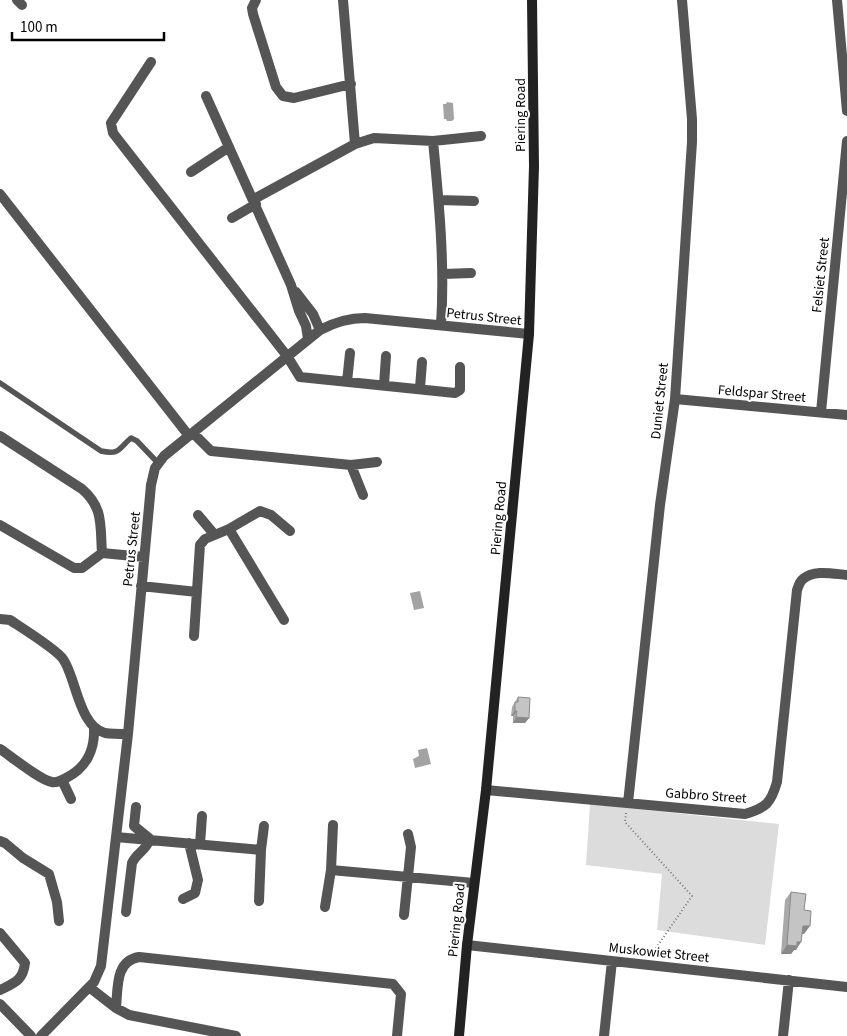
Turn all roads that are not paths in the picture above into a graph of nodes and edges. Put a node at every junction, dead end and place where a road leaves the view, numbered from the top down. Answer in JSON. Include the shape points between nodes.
{"nodes":[{"id":1,"x":256,"y":0,"type":"edge"},
{"id":2,"x":343,"y":0,"type":"edge"},
{"id":3,"x":532,"y":0,"type":"edge"},
{"id":4,"x":682,"y":0,"type":"edge"},
{"id":5,"x":837,"y":0,"type":"edge"},
{"id":6,"x":151,"y":62,"type":"dead end"},
{"id":7,"x":351,"y":84,"type":"junction"},
{"id":8,"x":206,"y":96,"type":"dead end"},
{"id":9,"x":847,"y":111,"type":"edge"},
{"id":10,"x":481,"y":136,"type":"dead end"},
{"id":11,"x":433,"y":141,"type":"junction"},
{"id":12,"x":847,"y":141,"type":"edge"},
{"id":13,"x":355,"y":144,"type":"junction"},
{"id":14,"x":229,"y":148,"type":"junction"},
{"id":15,"x":191,"y":172,"type":"dead end"},
{"id":16,"x":0,"y":194,"type":"edge"},
{"id":17,"x":439,"y":200,"type":"junction"},
{"id":18,"x":255,"y":201,"type":"junction"},
{"id":19,"x":474,"y":201,"type":"dead end"},
{"id":20,"x":232,"y":218,"type":"dead end"},
{"id":21,"x":472,"y":273,"type":"dead end"},
{"id":22,"x":443,"y":274,"type":"junction"},
{"id":23,"x":291,"y":285,"type":"junction"},
{"id":24,"x":441,"y":325,"type":"junction"},
{"id":25,"x":320,"y":330,"type":"junction"},
{"id":26,"x":529,"y":334,"type":"junction"},
{"id":27,"x":308,"y":339,"type":"junction"},
{"id":28,"x":350,"y":353,"type":"dead end"},
{"id":29,"x":287,"y":356,"type":"junction"},
{"id":30,"x":386,"y":356,"type":"dead end"},
{"id":31,"x":422,"y":362,"type":"dead end"},
{"id":32,"x":460,"y":367,"type":"dead end"},
{"id":33,"x":347,"y":382,"type":"junction"},
{"id":34,"x":0,"y":383,"type":"edge"},
{"id":35,"x":384,"y":385,"type":"junction"},
{"id":36,"x":420,"y":388,"type":"junction"},
{"id":37,"x":675,"y":399,"type":"junction"},
{"id":38,"x":821,"y":412,"type":"junction"},
{"id":39,"x":847,"y":415,"type":"edge"},
{"id":40,"x":191,"y":434,"type":"junction"},
{"id":41,"x":0,"y":436,"type":"edge"},
{"id":42,"x":378,"y":462,"type":"dead end"},
{"id":43,"x":158,"y":463,"type":"junction"},
{"id":44,"x":351,"y":465,"type":"junction"},
{"id":45,"x":363,"y":495,"type":"dead end"},
{"id":46,"x":198,"y":515,"type":"dead end"},
{"id":47,"x":0,"y":525,"type":"edge"},
{"id":48,"x":229,"y":529,"type":"junction"},
{"id":49,"x":290,"y":531,"type":"dead end"},
{"id":50,"x":214,"y":534,"type":"junction"},
{"id":51,"x":102,"y":553,"type":"junction"},
{"id":52,"x":144,"y":557,"type":"junction"},
{"id":53,"x":847,"y":575,"type":"edge"},
{"id":54,"x":141,"y":586,"type":"junction"},
{"id":55,"x":197,"y":592,"type":"junction"},
{"id":56,"x":0,"y":619,"type":"edge"},
{"id":57,"x":284,"y":620,"type":"dead end"},
{"id":58,"x":194,"y":636,"type":"dead end"},
{"id":59,"x":94,"y":728,"type":"junction"},
{"id":60,"x":128,"y":734,"type":"junction"},
{"id":61,"x":0,"y":749,"type":"edge"},
{"id":62,"x":62,"y":780,"type":"junction"},
{"id":63,"x":486,"y":790,"type":"junction"},
{"id":64,"x":72,"y":800,"type":"dead end"},
{"id":65,"x":628,"y":803,"type":"junction"},
{"id":66,"x":136,"y":807,"type":"dead end"},
{"id":67,"x":202,"y":816,"type":"dead end"},
{"id":68,"x":333,"y":824,"type":"dead end"},
{"id":69,"x":264,"y":826,"type":"dead end"},
{"id":70,"x":408,"y":834,"type":"dead end"},
{"id":71,"x":116,"y":837,"type":"junction"},
{"id":72,"x":150,"y":840,"type":"junction"},
{"id":73,"x":0,"y":841,"type":"edge"},
{"id":74,"x":195,"y":844,"type":"junction"},
{"id":75,"x":261,"y":850,"type":"junction"},
{"id":76,"x":331,"y":870,"type":"junction"},
{"id":77,"x":408,"y":878,"type":"junction"},
{"id":78,"x":474,"y":883,"type":"junction"},
{"id":79,"x":183,"y":899,"type":"dead end"},
{"id":80,"x":259,"y":901,"type":"dead end"},
{"id":81,"x":326,"y":907,"type":"dead end"},
{"id":82,"x":126,"y":912,"type":"dead end"},
{"id":83,"x":404,"y":915,"type":"dead end"},
{"id":84,"x":59,"y":921,"type":"dead end"},
{"id":85,"x":0,"y":933,"type":"edge"},
{"id":86,"x":467,"y":945,"type":"junction"},
{"id":87,"x":612,"y":961,"type":"junction"},
{"id":88,"x":789,"y":980,"type":"junction"},
{"id":89,"x":847,"y":986,"type":"edge"},
{"id":90,"x":89,"y":987,"type":"junction"},
{"id":91,"x":0,"y":990,"type":"edge"},
{"id":92,"x":0,"y":1004,"type":"edge"},
{"id":93,"x":116,"y":1008,"type":"junction"},
{"id":94,"x":31,"y":1036,"type":"edge"},
{"id":95,"x":41,"y":1036,"type":"edge"},
{"id":96,"x":236,"y":1036,"type":"edge"},
{"id":97,"x":397,"y":1036,"type":"edge"},
{"id":98,"x":459,"y":1036,"type":"edge"},
{"id":99,"x":604,"y":1036,"type":"edge"},
{"id":100,"x":784,"y":1036,"type":"edge"}],
"edges":[{"from":1,"to":7,"type":"street","via":[[253,14],[276,87],[283,96],[294,98]]},
{"from":2,"to":7,"type":"street"},
{"from":3,"to":26,"type":"street","name":"Piering Road","via":[[534,166]]},
{"from":4,"to":37,"type":"street","name":"Duniet Street","via":[[692,131]]},
{"from":5,"to":9,"type":"street"},
{"from":6,"to":29,"type":"street","via":[[111,123],[113,133]]},
{"from":7,"to":13,"type":"street"},
{"from":8,"to":14,"type":"street"},
{"from":10,"to":11,"type":"street"},
{"from":11,"to":13,"type":"street","via":[[381,138]]},
{"from":11,"to":17,"type":"street"},
{"from":12,"to":38,"type":"street","name":"Felsiet Street"},
{"from":13,"to":18,"type":"street"},
{"from":14,"to":15,"type":"street"},
{"from":14,"to":18,"type":"street"},
{"from":16,"to":40,"type":"street"},
{"from":17,"to":19,"type":"street"},
{"from":17,"to":22,"type":"street"},
{"from":18,"to":20,"type":"street"},
{"from":18,"to":23,"type":"street"},
{"from":21,"to":22,"type":"street"},
{"from":22,"to":24,"type":"street"},
{"from":23,"to":25,"type":"street","via":[[313,314]]},
{"from":23,"to":27,"type":"street"},
{"from":24,"to":25,"type":"street","name":"Petrus Street","via":[[353,318]]},
{"from":24,"to":26,"type":"street","name":"Petrus Street"},
{"from":25,"to":27,"type":"street","name":"Petrus Street"},
{"from":26,"to":63,"type":"street","name":"Piering Road"},
{"from":27,"to":29,"type":"street","name":"Petrus Street"},
{"from":28,"to":33,"type":"street"},
{"from":29,"to":33,"type":"street","via":[[301,377]]},
{"from":29,"to":40,"type":"street","name":"Petrus Street"},
{"from":30,"to":35,"type":"street"},
{"from":31,"to":36,"type":"street"},
{"from":32,"to":36,"type":"street","via":[[458,392]]},
{"from":33,"to":35,"type":"street"},
{"from":34,"to":43,"type":"lane","via":[[101,451],[112,453],[120,450],[130,438]]},
{"from":35,"to":36,"type":"street"},
{"from":37,"to":38,"type":"street","name":"Feldspar Street"},
{"from":37,"to":65,"type":"street","name":"Duniet Street","via":[[660,505]]},
{"from":38,"to":39,"type":"street","name":"Feldspar Street"},
{"from":40,"to":43,"type":"street","name":"Petrus Street"},
{"from":40,"to":44,"type":"street","via":[[211,451]]},
{"from":41,"to":51,"type":"street","via":[[91,497],[99,516]]},
{"from":42,"to":44,"type":"street"},
{"from":43,"to":52,"type":"street","name":"Petrus Street","via":[[151,485]]},
{"from":44,"to":45,"type":"street"},
{"from":46,"to":50,"type":"street"},
{"from":47,"to":51,"type":"street","via":[[74,568],[82,568]]},
{"from":48,"to":49,"type":"street","via":[[260,511],[271,515]]},
{"from":48,"to":50,"type":"street"},
{"from":48,"to":57,"type":"street"},
{"from":50,"to":55,"type":"street","via":[[200,545]]},
{"from":51,"to":52,"type":"street"},
{"from":52,"to":54,"type":"street","name":"Petrus Street"},
{"from":53,"to":65,"type":"street","name":"Gabbro Street","via":[[813,574],[802,579],[797,590],[777,782],[767,805],[745,814]]},
{"from":54,"to":55,"type":"street"},
{"from":54,"to":60,"type":"street","name":"Petrus Street"},
{"from":55,"to":58,"type":"street"},
{"from":56,"to":59,"type":"street","via":[[10,620],[61,656]]},
{"from":59,"to":60,"type":"street","via":[[104,733]]},
{"from":59,"to":62,"type":"street","via":[[94,741],[82,768]]},
{"from":60,"to":71,"type":"street","name":"Petrus Street"},
{"from":61,"to":62,"type":"street","via":[[46,780],[56,783]]},
{"from":62,"to":64,"type":"street"},
{"from":63,"to":65,"type":"street","name":"Gabbro Street"},
{"from":63,"to":78,"type":"street","name":"Piering Road"},
{"from":66,"to":72,"type":"street","via":[[134,826]]},
{"from":67,"to":74,"type":"street"},
{"from":68,"to":76,"type":"street"},
{"from":69,"to":75,"type":"street"},
{"from":70,"to":77,"type":"street"},
{"from":71,"to":72,"type":"street"},
{"from":71,"to":90,"type":"street","name":"Petrus Street","via":[[101,966]]},
{"from":72,"to":74,"type":"street"},
{"from":72,"to":82,"type":"street","via":[[132,863]]},
{"from":73,"to":84,"type":"street","via":[[49,874]]},
{"from":74,"to":75,"type":"street"},
{"from":74,"to":79,"type":"street","via":[[198,880],[195,893]]},
{"from":75,"to":80,"type":"street"},
{"from":76,"to":77,"type":"street"},
{"from":76,"to":81,"type":"street"},
{"from":77,"to":78,"type":"street"},
{"from":77,"to":83,"type":"street"},
{"from":78,"to":86,"type":"street","name":"Piering Road"},
{"from":85,"to":91,"type":"street","via":[[25,963],[19,979]]},
{"from":86,"to":87,"type":"street","name":"Muskowiet Street"},
{"from":86,"to":98,"type":"street","name":"Piering Road"},
{"from":87,"to":88,"type":"street","name":"Muskowiet Street"},
{"from":87,"to":99,"type":"street"},
{"from":88,"to":89,"type":"street","name":"Muskowiet Street"},
{"from":88,"to":100,"type":"street"},
{"from":90,"to":93,"type":"street"},
{"from":90,"to":95,"type":"street","name":"Petrus Street"},
{"from":92,"to":94,"type":"street"},
{"from":93,"to":96,"type":"street","via":[[129,1015]]},
{"from":93,"to":97,"type":"street","via":[[123,965],[139,957],[393,984],[401,994]]}]}
